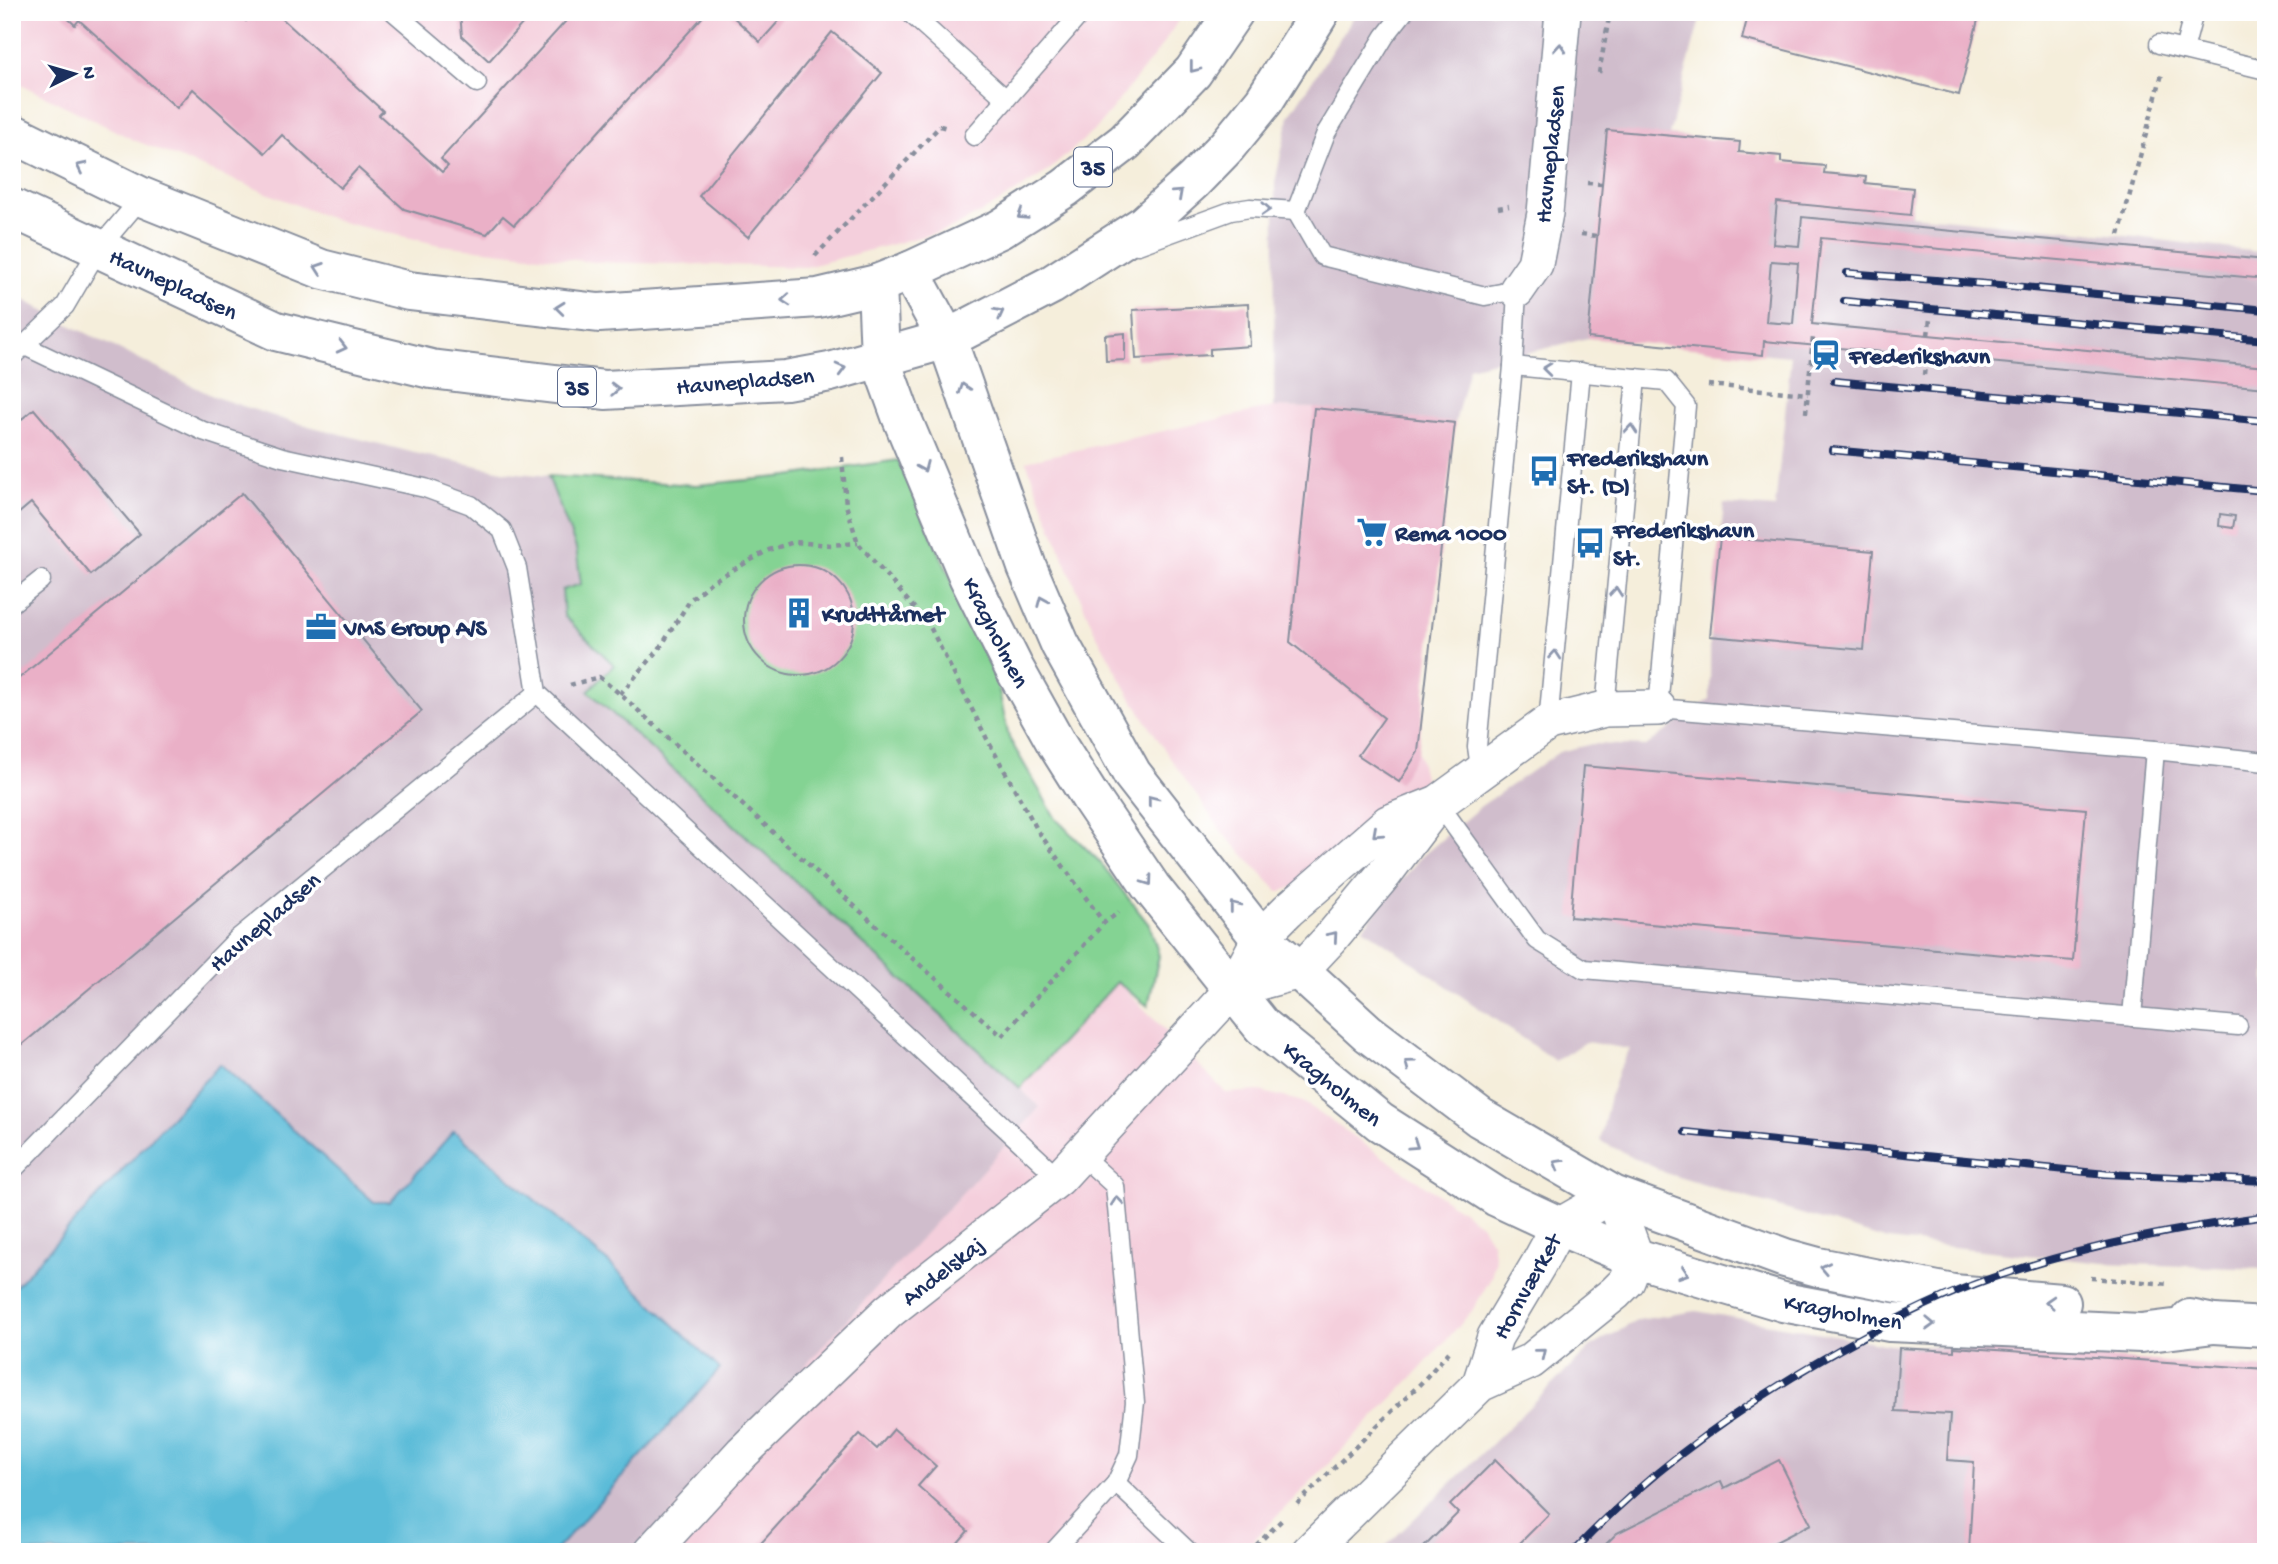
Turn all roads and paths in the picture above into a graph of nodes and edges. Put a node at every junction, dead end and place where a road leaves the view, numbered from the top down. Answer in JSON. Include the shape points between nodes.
{"nodes":[{"id":1,"x":394,"y":12,"type":"edge"},
{"id":2,"x":909,"y":12,"type":"edge"},
{"id":3,"x":1082,"y":12,"type":"edge"},
{"id":4,"x":1234,"y":12,"type":"edge"},
{"id":5,"x":1320,"y":12,"type":"edge"},
{"id":6,"x":1404,"y":12,"type":"edge"},
{"id":7,"x":1563,"y":12,"type":"edge"},
{"id":8,"x":2194,"y":12,"type":"edge"},
{"id":9,"x":2171,"y":47,"type":"junction"},
{"id":10,"x":2266,"y":69,"type":"edge"},
{"id":11,"x":477,"y":83,"type":"dead end"},
{"id":12,"x":1006,"y":99,"type":"junction"},
{"id":13,"x":12,"y":133,"type":"edge"},
{"id":14,"x":974,"y":136,"type":"joint"},
{"id":15,"x":1587,"y":183,"type":"dead end"},
{"id":16,"x":1602,"y":184,"type":"dead end"},
{"id":17,"x":142,"y":197,"type":"junction"},
{"id":18,"x":12,"y":208,"type":"edge"},
{"id":19,"x":1296,"y":211,"type":"junction"},
{"id":20,"x":1583,"y":235,"type":"dead end"},
{"id":21,"x":2119,"y":235,"type":"dead end"},
{"id":22,"x":1597,"y":236,"type":"dead end"},
{"id":23,"x":99,"y":248,"type":"junction"},
{"id":24,"x":812,"y":259,"type":"dead end"},
{"id":25,"x":1085,"y":265,"type":"junction"},
{"id":26,"x":894,"y":277,"type":"junction"},
{"id":27,"x":1517,"y":290,"type":"junction"},
{"id":28,"x":1930,"y":320,"type":"dead end"},
{"id":29,"x":1928,"y":335,"type":"dead end"},
{"id":30,"x":1813,"y":337,"type":"dead end"},
{"id":31,"x":947,"y":340,"type":"junction"},
{"id":32,"x":19,"y":352,"type":"edge"},
{"id":33,"x":1926,"y":356,"type":"dead end"},
{"id":34,"x":880,"y":358,"type":"junction"},
{"id":35,"x":1513,"y":366,"type":"junction"},
{"id":36,"x":1581,"y":373,"type":"junction"},
{"id":37,"x":1924,"y":375,"type":"dead end"},
{"id":38,"x":1636,"y":378,"type":"junction"},
{"id":39,"x":1665,"y":381,"type":"junction"},
{"id":40,"x":1808,"y":394,"type":"junction"},
{"id":41,"x":1806,"y":413,"type":"dead end"},
{"id":42,"x":842,"y":457,"type":"dead end"},
{"id":43,"x":858,"y":543,"type":"junction"},
{"id":44,"x":41,"y":580,"type":"dead end"},
{"id":45,"x":12,"y":603,"type":"edge"},
{"id":46,"x":537,"y":693,"type":"junction"},
{"id":47,"x":620,"y":694,"type":"junction"},
{"id":48,"x":1658,"y":708,"type":"junction"},
{"id":49,"x":1605,"y":709,"type":"junction"},
{"id":50,"x":1548,"y":723,"type":"junction"},
{"id":51,"x":2155,"y":750,"type":"junction"},
{"id":52,"x":2266,"y":762,"type":"edge"},
{"id":53,"x":1481,"y":774,"type":"junction"},
{"id":54,"x":1438,"y":803,"type":"junction"},
{"id":55,"x":1259,"y":938,"type":"junction"},
{"id":56,"x":1300,"y":971,"type":"junction"},
{"id":57,"x":1233,"y":989,"type":"junction"},
{"id":58,"x":2132,"y":1017,"type":"junction"},
{"id":59,"x":2238,"y":1026,"type":"dead end"},
{"id":60,"x":1069,"y":1166,"type":"junction"},
{"id":61,"x":12,"y":1171,"type":"edge"},
{"id":62,"x":1613,"y":1195,"type":"junction"},
{"id":63,"x":1559,"y":1226,"type":"junction"},
{"id":64,"x":1636,"y":1258,"type":"junction"},
{"id":65,"x":2089,"y":1278,"type":"dead end"},
{"id":66,"x":2171,"y":1284,"type":"dead end"},
{"id":67,"x":2214,"y":1324,"type":"junction"},
{"id":68,"x":2266,"y":1327,"type":"edge"},
{"id":69,"x":1455,"y":1345,"type":"dead end"},
{"id":70,"x":1480,"y":1384,"type":"junction"},
{"id":71,"x":1116,"y":1483,"type":"junction"},
{"id":72,"x":1297,"y":1505,"type":"dead end"},
{"id":73,"x":1288,"y":1514,"type":"dead end"},
{"id":74,"x":651,"y":1552,"type":"edge"},
{"id":75,"x":1053,"y":1552,"type":"edge"},
{"id":76,"x":1189,"y":1552,"type":"edge"},
{"id":77,"x":1250,"y":1552,"type":"edge"},
{"id":78,"x":1309,"y":1552,"type":"edge"}],
"edges":[{"from":1,"to":11,"type":"lane"},
{"from":2,"to":12,"type":"lane"},
{"from":3,"to":12,"type":"lane"},
{"from":4,"to":26,"type":"street","number":"35","one_way":true,"via":[[1193,72],[1125,142],[1000,229]]},
{"from":25,"to":5,"type":"street","name":"Havnepladsen","number":"35","one_way":true,"via":[[1144,225],[1227,146],[1264,102]]},
{"from":6,"to":19,"type":"lane","via":[[1326,133]]},
{"from":27,"to":7,"type":"street","name":"Havnepladsen","one_way":true,"via":[[1535,264],[1545,213]]},
{"from":8,"to":9,"type":"lane"},
{"from":9,"to":10,"type":"lane"},
{"from":9,"to":21,"type":"path"},
{"from":12,"to":14,"type":"lane"},
{"from":17,"to":13,"type":"street","number":"35","one_way":true},
{"from":14,"to":24,"type":"path","via":[[940,127]]},
{"from":15,"to":16,"type":"path"},
{"from":17,"to":23,"type":"lane","name":"Havnepladsen"},
{"from":26,"to":17,"type":"street","number":"35","one_way":true,"via":[[818,298],[600,313],[409,291],[321,270]]},
{"from":18,"to":23,"type":"street","name":"Havnepladsen","number":"35"},
{"from":25,"to":19,"type":"lane","one_way":true,"via":[[1231,211]]},
{"from":19,"to":27,"type":"lane","via":[[1322,256],[1485,296]]},
{"from":20,"to":22,"type":"path"},
{"from":23,"to":32,"type":"lane","name":"Havnepladsen","via":[[65,306]]},
{"from":23,"to":34,"type":"street","name":"Havnepladsen","number":"35","one_way":true,"via":[[276,331],[431,369],[605,390],[786,380]]},
{"from":31,"to":25,"type":"street","name":"Havnepladsen","number":"35","one_way":true},
{"from":26,"to":31,"type":"street","name":"Kragholmen"},
{"from":26,"to":34,"type":"street","name":"Kragholmen"},
{"from":27,"to":35,"type":"lane"},
{"from":28,"to":29,"type":"path"},
{"from":30,"to":40,"type":"path"},
{"from":31,"to":34,"type":"street","name":"Havnepladsen","number":"35"},
{"from":55,"to":31,"type":"street","name":"Kragholmen","one_way":true,"via":[[1132,774],[1060,645],[1027,567]]},
{"from":32,"to":46,"type":"lane","via":[[203,431],[282,457],[425,488],[471,505],[502,530],[517,569]]},
{"from":33,"to":37,"type":"path"},
{"from":34,"to":57,"type":"street","name":"Kragholmen","one_way":true,"via":[[968,576],[1013,666],[1090,797],[1151,887]]},
{"from":36,"to":35,"type":"lane","one_way":true},
{"from":35,"to":53,"type":"lane","via":[[1477,747]]},
{"from":36,"to":38,"type":"lane"},
{"from":50,"to":36,"type":"lane","one_way":true},
{"from":38,"to":39,"type":"lane"},
{"from":49,"to":38,"type":"lane","one_way":true},
{"from":39,"to":40,"type":"path"},
{"from":39,"to":48,"type":"lane","via":[[1686,406]]},
{"from":40,"to":41,"type":"path"},
{"from":42,"to":43,"type":"path","via":[[846,505]]},
{"from":43,"to":47,"type":"path","via":[[794,542],[769,550],[710,582],[691,599],[658,651]]},
{"from":43,"to":47,"type":"path","via":[[929,625],[1038,831],[1104,923],[1002,1036]]},
{"from":44,"to":45,"type":"lane"},
{"from":46,"to":47,"type":"path","via":[[598,677]]},
{"from":46,"to":60,"type":"lane"},
{"from":46,"to":61,"type":"lane","name":"Havnepladsen","via":[[237,939]]},
{"from":48,"to":49,"type":"street"},
{"from":48,"to":51,"type":"lane"},
{"from":49,"to":50,"type":"street"},
{"from":50,"to":53,"type":"street"},
{"from":51,"to":52,"type":"lane"},
{"from":51,"to":58,"type":"lane"},
{"from":53,"to":54,"type":"street"},
{"from":54,"to":55,"type":"street","one_way":true,"via":[[1388,823]]},
{"from":56,"to":54,"type":"street","one_way":true},
{"from":54,"to":58,"type":"lane","via":[[1537,940],[1584,969]]},
{"from":55,"to":56,"type":"street","name":"Kragholmen"},
{"from":55,"to":57,"type":"street","name":"Andelskaj"},
{"from":56,"to":57,"type":"street"},
{"from":62,"to":56,"type":"street","name":"Kragholmen","one_way":true,"via":[[1480,1118],[1368,1033]]},
{"from":57,"to":60,"type":"street","name":"Andelskaj"},
{"from":57,"to":63,"type":"street","name":"Kragholmen","one_way":true,"via":[[1262,1026],[1380,1122],[1497,1197]]},
{"from":58,"to":59,"type":"lane"},
{"from":71,"to":60,"type":"lane","one_way":true,"via":[[1129,1455],[1135,1402],[1115,1185]]},
{"from":60,"to":74,"type":"street","name":"Andelskaj","via":[[889,1311],[742,1453]]},
{"from":62,"to":63,"type":"street","name":"Hornværket"},
{"from":62,"to":64,"type":"street"},
{"from":67,"to":62,"type":"street","name":"Kragholmen","one_way":true,"via":[[2141,1307],[1953,1294],[1818,1267]]},
{"from":63,"to":64,"type":"street","name":"Kragholmen"},
{"from":63,"to":70,"type":"street","name":"Hornværket","via":[[1495,1337]]},
{"from":64,"to":67,"type":"street","name":"Kragholmen","one_way":true,"via":[[1783,1302],[1890,1322],[2141,1333]]},
{"from":70,"to":64,"type":"street","name":"Hornværket","one_way":true,"via":[[1531,1361],[1615,1293],[1627,1280]]},
{"from":65,"to":66,"type":"path"},
{"from":67,"to":68,"type":"street","name":"Kragholmen"},
{"from":69,"to":72,"type":"path"},
{"from":70,"to":78,"type":"street","name":"Hornværket"},
{"from":71,"to":75,"type":"lane"},
{"from":71,"to":76,"type":"lane"},
{"from":73,"to":77,"type":"path"}]}
